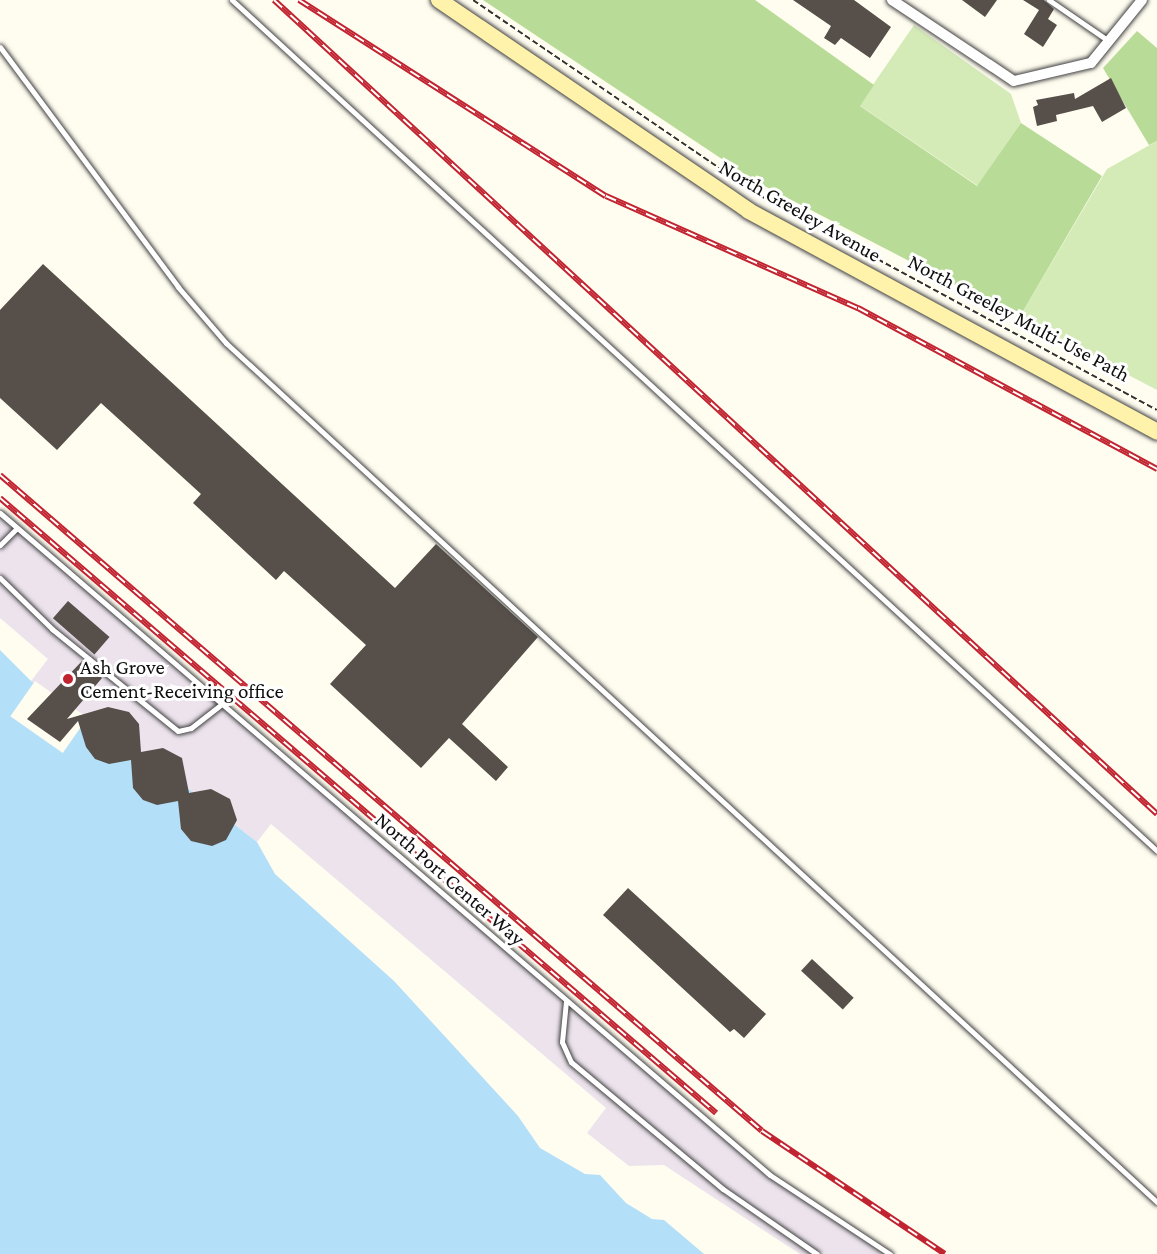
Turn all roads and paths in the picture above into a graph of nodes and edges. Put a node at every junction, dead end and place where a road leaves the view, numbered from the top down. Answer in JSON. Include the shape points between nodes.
{"nodes":[{"id":1,"x":232,"y":0,"type":"edge"},
{"id":2,"x":439,"y":0,"type":"edge"},
{"id":3,"x":473,"y":0,"type":"edge"},
{"id":4,"x":892,"y":0,"type":"edge"},
{"id":5,"x":1049,"y":0,"type":"edge"},
{"id":6,"x":1142,"y":0,"type":"edge"},
{"id":7,"x":1111,"y":42,"type":"junction"},
{"id":8,"x":0,"y":47,"type":"edge"},
{"id":9,"x":1157,"y":410,"type":"edge"},
{"id":10,"x":1157,"y":432,"type":"edge"},
{"id":11,"x":0,"y":513,"type":"edge"},
{"id":12,"x":17,"y":528,"type":"junction"},
{"id":13,"x":0,"y":545,"type":"edge"},
{"id":14,"x":0,"y":578,"type":"edge"},
{"id":15,"x":222,"y":704,"type":"junction"},
{"id":16,"x":1157,"y":850,"type":"edge"},
{"id":17,"x":566,"y":1001,"type":"junction"},
{"id":18,"x":1157,"y":1202,"type":"edge"},
{"id":19,"x":818,"y":1254,"type":"edge"},
{"id":20,"x":890,"y":1254,"type":"edge"}],
"edges":[{"from":1,"to":16,"type":"lane"},
{"from":2,"to":10,"type":"main road","name":"North Greeley Avenue","via":[[749,211]]},
{"from":3,"to":9,"type":"path","name":"North Greeley Multi-Use Path","via":[[759,195]]},
{"from":4,"to":7,"type":"street","via":[[1014,81],[1079,69],[1100,56]]},
{"from":5,"to":7,"type":"lane"},
{"from":6,"to":7,"type":"street"},
{"from":8,"to":18,"type":"lane","via":[[178,287],[226,343]]},
{"from":11,"to":12,"type":"lane","name":"North Port Center Way"},
{"from":12,"to":13,"type":"lane"},
{"from":12,"to":15,"type":"lane","name":"North Port Center Way"},
{"from":14,"to":15,"type":"lane","via":[[52,629],[178,731],[191,728]]},
{"from":15,"to":17,"type":"lane","name":"North Port Center Way"},
{"from":17,"to":19,"type":"lane","via":[[562,1042],[572,1062],[723,1190]]},
{"from":17,"to":20,"type":"lane","name":"North Port Center Way","via":[[770,1175]]}]}
